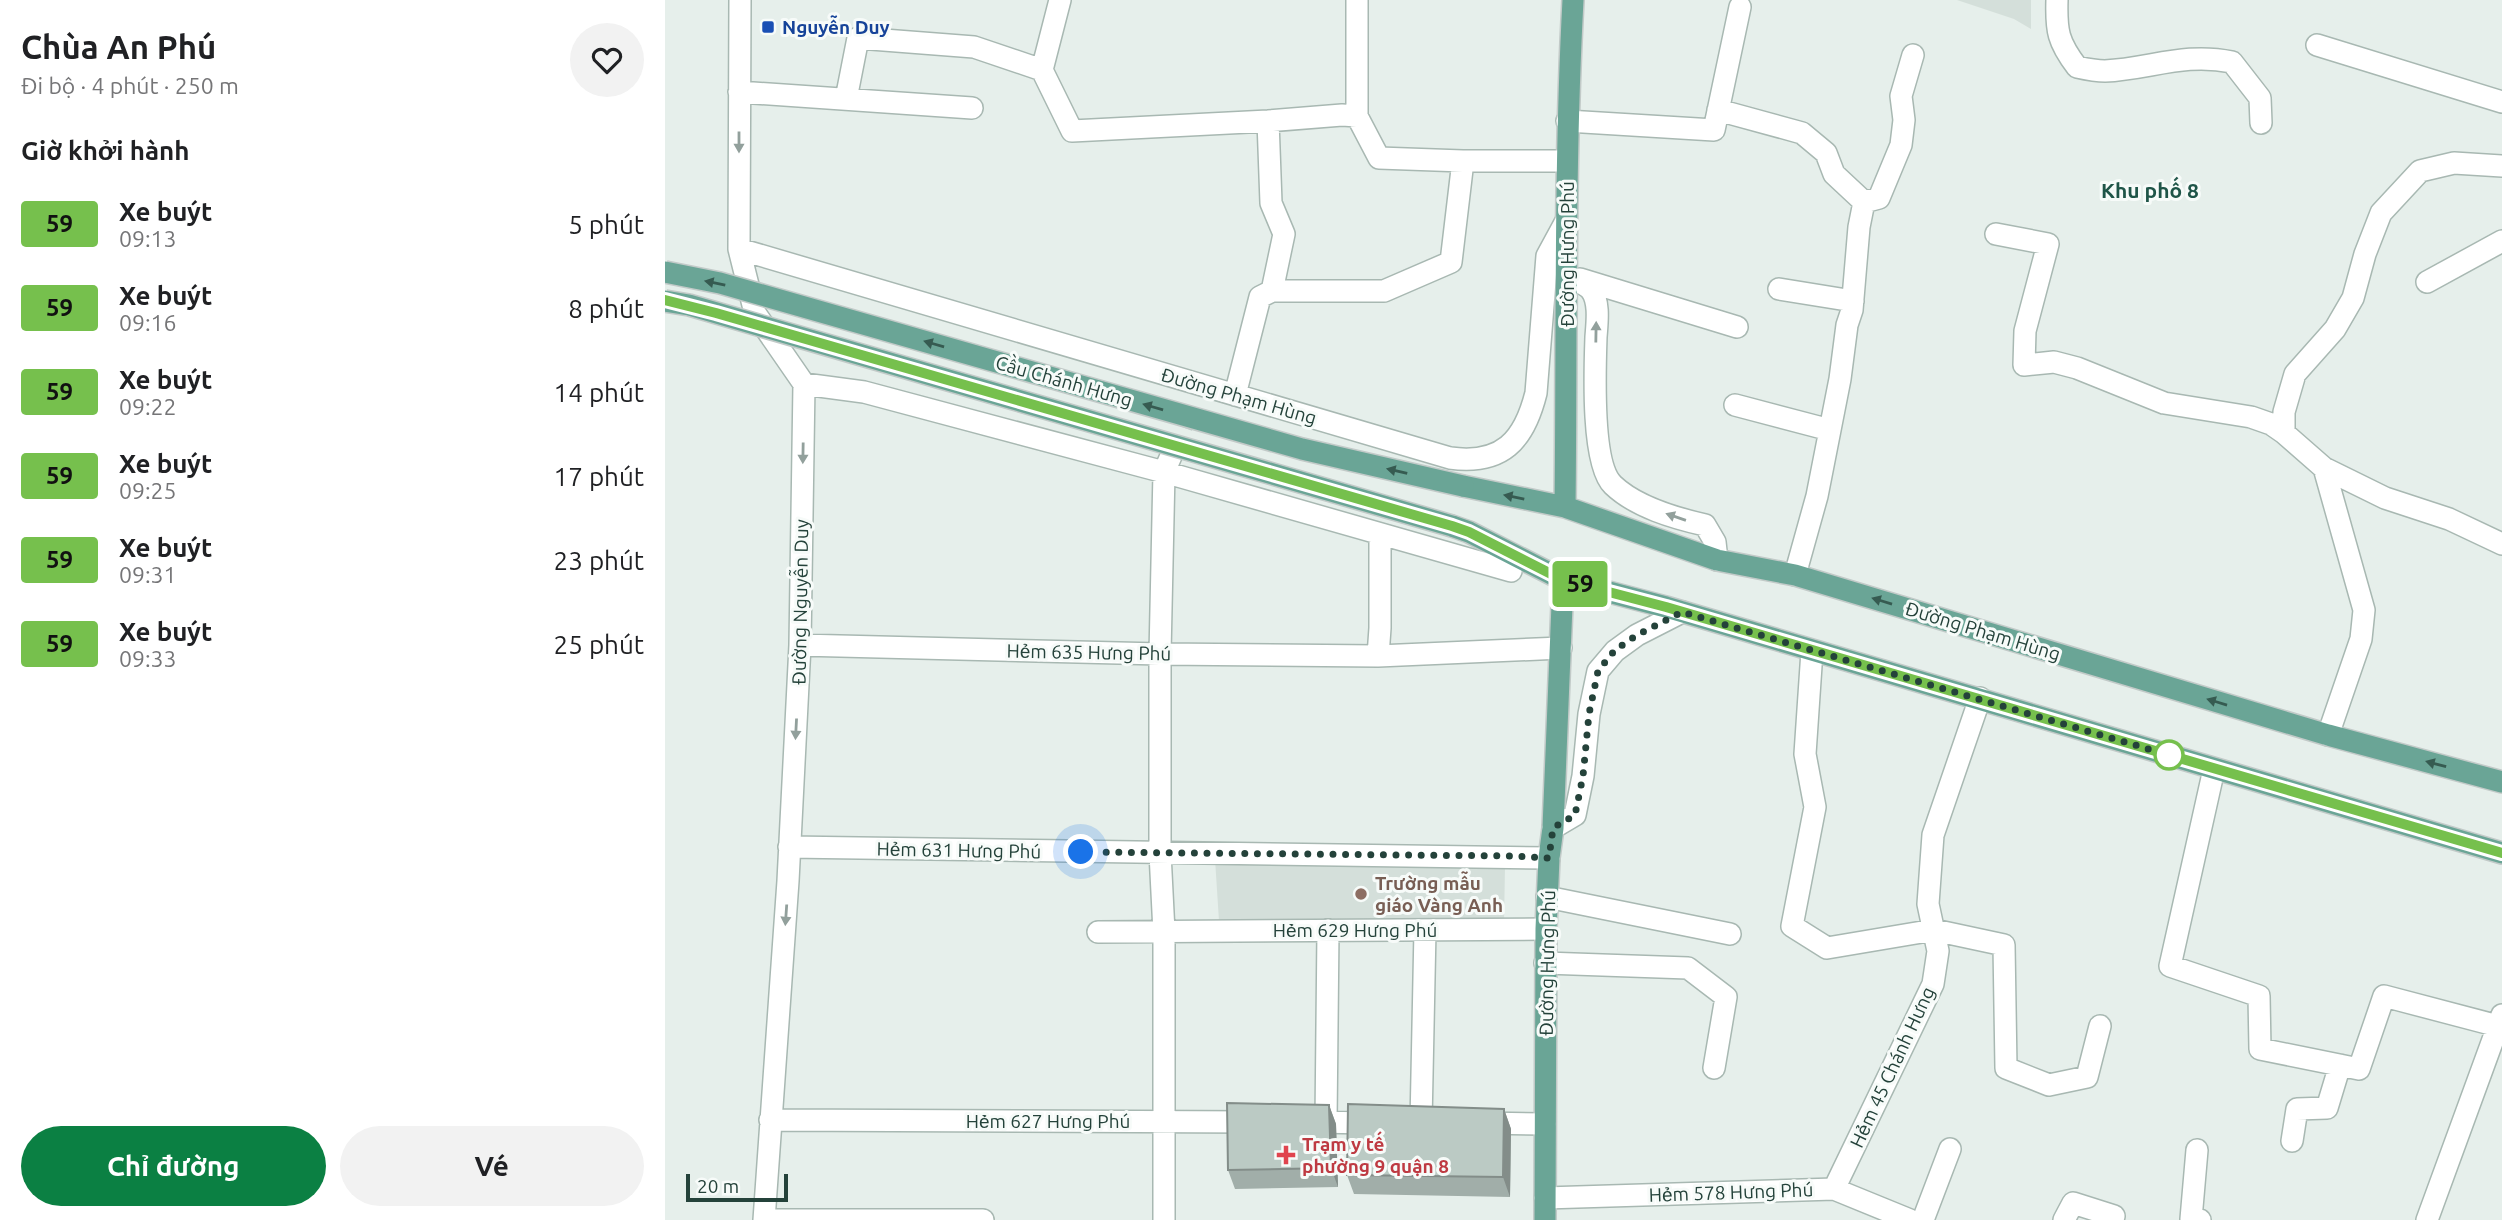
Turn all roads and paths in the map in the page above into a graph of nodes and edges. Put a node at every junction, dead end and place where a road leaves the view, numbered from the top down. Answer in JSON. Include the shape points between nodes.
{"nodes":[{"id":1,"x":740,"y":0,"type":"edge"},
{"id":2,"x":1060,"y":0,"type":"edge"},
{"id":3,"x":1357,"y":0,"type":"edge"},
{"id":4,"x":1573,"y":0,"type":"edge"},
{"id":5,"x":2057,"y":0,"type":"edge"},
{"id":6,"x":1739,"y":7,"type":"dead end"},
{"id":7,"x":2317,"y":45,"type":"dead end"},
{"id":8,"x":1913,"y":55,"type":"dead end"},
{"id":9,"x":1042,"y":70,"type":"junction"},
{"id":10,"x":739,"y":92,"type":"junction"},
{"id":11,"x":846,"y":99,"type":"junction"},
{"id":12,"x":2502,"y":102,"type":"edge"},
{"id":13,"x":972,"y":108,"type":"dead end"},
{"id":14,"x":1718,"y":110,"type":"junction"},
{"id":15,"x":1357,"y":116,"type":"junction"},
{"id":16,"x":1268,"y":121,"type":"junction"},
{"id":17,"x":1567,"y":121,"type":"junction"},
{"id":18,"x":2261,"y":123,"type":"dead end"},
{"id":19,"x":1463,"y":161,"type":"junction"},
{"id":20,"x":1566,"y":161,"type":"junction"},
{"id":21,"x":2502,"y":166,"type":"edge"},
{"id":22,"x":1858,"y":196,"type":"junction"},
{"id":23,"x":1566,"y":221,"type":"junction"},
{"id":24,"x":1996,"y":234,"type":"dead end"},
{"id":25,"x":2502,"y":241,"type":"edge"},
{"id":26,"x":739,"y":250,"type":"junction"},
{"id":27,"x":665,"y":272,"type":"edge"},
{"id":28,"x":1568,"y":276,"type":"junction"},
{"id":29,"x":2427,"y":282,"type":"dead end"},
{"id":30,"x":1779,"y":289,"type":"dead end"},
{"id":31,"x":1272,"y":291,"type":"junction"},
{"id":32,"x":665,"y":301,"type":"edge"},
{"id":33,"x":1853,"y":302,"type":"junction"},
{"id":34,"x":1737,"y":327,"type":"dead end"},
{"id":35,"x":804,"y":384,"type":"junction"},
{"id":36,"x":1197,"y":384,"type":"junction"},
{"id":37,"x":1234,"y":395,"type":"junction"},
{"id":38,"x":1735,"y":405,"type":"dead end"},
{"id":39,"x":1190,"y":406,"type":"tunnel mouth"},
{"id":40,"x":1830,"y":430,"type":"junction"},
{"id":41,"x":2284,"y":433,"type":"junction"},
{"id":42,"x":1168,"y":464,"type":"junction"},
{"id":43,"x":2324,"y":468,"type":"junction"},
{"id":44,"x":1463,"y":486,"type":"joint"},
{"id":45,"x":1565,"y":507,"type":"junction"},
{"id":46,"x":1380,"y":535,"type":"junction"},
{"id":47,"x":2502,"y":544,"type":"edge"},
{"id":48,"x":1717,"y":560,"type":"junction"},
{"id":49,"x":1511,"y":571,"type":"dead end"},
{"id":50,"x":1795,"y":575,"type":"junction"},
{"id":51,"x":1563,"y":580,"type":"junction"},
{"id":52,"x":1682,"y":612,"type":"junction"},
{"id":53,"x":800,"y":645,"type":"junction"},
{"id":54,"x":1561,"y":648,"type":"junction"},
{"id":55,"x":1812,"y":651,"type":"junction"},
{"id":56,"x":1160,"y":654,"type":"junction"},
{"id":57,"x":1378,"y":656,"type":"junction"},
{"id":58,"x":1980,"y":698,"type":"junction"},
{"id":59,"x":2328,"y":735,"type":"junction"},
{"id":60,"x":2214,"y":769,"type":"junction"},
{"id":61,"x":2502,"y":782,"type":"edge"},
{"id":62,"x":1553,"y":828,"type":"junction"},
{"id":63,"x":789,"y":847,"type":"junction"},
{"id":64,"x":1160,"y":853,"type":"junction"},
{"id":65,"x":2502,"y":853,"type":"edge"},
{"id":66,"x":1549,"y":858,"type":"junction"},
{"id":67,"x":1548,"y":897,"type":"junction"},
{"id":68,"x":1546,"y":929,"type":"junction"},
{"id":69,"x":1328,"y":930,"type":"junction"},
{"id":70,"x":1425,"y":930,"type":"junction"},
{"id":71,"x":1934,"y":930,"type":"junction"},
{"id":72,"x":1098,"y":932,"type":"dead end"},
{"id":73,"x":1164,"y":932,"type":"junction"},
{"id":74,"x":1730,"y":934,"type":"dead end"},
{"id":75,"x":1545,"y":963,"type":"junction"},
{"id":76,"x":2500,"y":1023,"type":"edge"},
{"id":77,"x":2100,"y":1026,"type":"dead end"},
{"id":78,"x":2340,"y":1065,"type":"junction"},
{"id":79,"x":1714,"y":1068,"type":"dead end"},
{"id":80,"x":770,"y":1120,"type":"junction"},
{"id":81,"x":1164,"y":1121,"type":"junction"},
{"id":82,"x":1326,"y":1122,"type":"junction"},
{"id":83,"x":1463,"y":1123,"type":"edge"},
{"id":84,"x":1545,"y":1124,"type":"junction"},
{"id":85,"x":2292,"y":1141,"type":"dead end"},
{"id":86,"x":1950,"y":1149,"type":"dead end"},
{"id":87,"x":2197,"y":1150,"type":"dead end"},
{"id":88,"x":1834,"y":1189,"type":"junction"},
{"id":89,"x":1545,"y":1198,"type":"junction"},
{"id":90,"x":1879,"y":1214,"type":"edge"},
{"id":91,"x":2114,"y":1216,"type":"dead end"},
{"id":92,"x":764,"y":1220,"type":"edge"},
{"id":93,"x":983,"y":1220,"type":"edge"},
{"id":94,"x":1164,"y":1220,"type":"edge"},
{"id":95,"x":1545,"y":1220,"type":"edge"},
{"id":96,"x":1910,"y":1220,"type":"edge"},
{"id":97,"x":1923,"y":1220,"type":"edge"},
{"id":98,"x":2064,"y":1220,"type":"edge"},
{"id":99,"x":2200,"y":1220,"type":"edge"},
{"id":100,"x":2427,"y":1220,"type":"edge"}],
"edges":[{"from":1,"to":10,"type":"street"},
{"from":2,"to":9,"type":"street"},
{"from":3,"to":15,"type":"street"},
{"from":4,"to":17,"type":"main road","name":"Đường Hưng Phú"},
{"from":5,"to":18,"type":"street","via":[[2062,47],[2077,67],[2103,71],[2210,57],[2232,62],[2260,98]]},
{"from":6,"to":14,"type":"street"},
{"from":7,"to":12,"type":"street"},
{"from":8,"to":22,"type":"street","via":[[1901,96],[1901,145],[1879,198]]},
{"from":9,"to":11,"type":"street","via":[[974,47],[858,38]]},
{"from":9,"to":16,"type":"street","via":[[1072,131]]},
{"from":10,"to":11,"type":"street"},
{"from":10,"to":26,"type":"street","one_way":true},
{"from":11,"to":13,"type":"street"},
{"from":14,"to":17,"type":"street","via":[[1714,130]]},
{"from":14,"to":22,"type":"street","via":[[1802,134],[1826,153],[1833,174]]},
{"from":15,"to":16,"type":"street"},
{"from":15,"to":19,"type":"street","via":[[1378,158]]},
{"from":16,"to":31,"type":"street","via":[[1271,203],[1284,234]]},
{"from":17,"to":20,"type":"main road","name":"Đường Hưng Phú"},
{"from":19,"to":20,"type":"street"},
{"from":19,"to":31,"type":"street","via":[[1451,262],[1384,291]]},
{"from":20,"to":23,"type":"main road","name":"Đường Hưng Phú"},
{"from":21,"to":41,"type":"street","via":[[2454,163],[2420,171],[2381,213],[2353,298],[2335,329],[2295,374],[2284,412]]},
{"from":22,"to":33,"type":"street"},
{"from":23,"to":28,"type":"main road","name":"Đường Hưng Phú"},
{"from":23,"to":37,"type":"street","name":"Đường Phạm Hùng","via":[[1547,256],[1532,411],[1516,441],[1499,453],[1465,460],[1450,458]]},
{"from":24,"to":41,"type":"street","via":[[2048,244],[2025,331],[2024,365],[2054,362],[2077,368],[2164,403],[2251,417]]},
{"from":25,"to":29,"type":"street"},
{"from":26,"to":35,"type":"street","via":[[755,313]]},
{"from":26,"to":36,"type":"street","name":"Đường Phạm Hùng"},
{"from":44,"to":27,"type":"main road","name":"Cầu Chánh Hưng","one_way":true,"bridge":true,"via":[[1302,449],[733,287]]},
{"from":28,"to":34,"type":"street"},
{"from":28,"to":45,"type":"main road","name":"Đường Hưng Phú"},
{"from":48,"to":28,"type":"street","one_way":true,"via":[[1715,542],[1705,524],[1681,520],[1641,503],[1611,483],[1602,461],[1594,403],[1597,306],[1591,290]]},
{"from":30,"to":33,"type":"street"},
{"from":31,"to":37,"type":"street","via":[[1260,297]]},
{"from":32,"to":51,"type":"main road","name":"Cầu Chánh Hưng","bridge":true,"via":[[1452,526]]},
{"from":33,"to":40,"type":"street"},
{"from":35,"to":42,"type":"street","via":[[865,392]]},
{"from":35,"to":53,"type":"street","name":"Đường Nguyễn Duy","one_way":true},
{"from":36,"to":37,"type":"street","name":"Đường Phạm Hùng"},
{"from":36,"to":39,"type":"street"},
{"from":38,"to":40,"type":"street"},
{"from":40,"to":50,"type":"street"},
{"from":41,"to":43,"type":"street"},
{"from":42,"to":46,"type":"street"},
{"from":42,"to":56,"type":"street"},
{"from":43,"to":47,"type":"street","via":[[2385,498],[2449,519]]},
{"from":43,"to":59,"type":"street","via":[[2364,610],[2361,639]]},
{"from":45,"to":44,"type":"main road","name":"Đường Phạm Hùng","one_way":true},
{"from":45,"to":48,"type":"main road","name":"Đường Phạm Hùng"},
{"from":46,"to":49,"type":"street"},
{"from":46,"to":57,"type":"street"},
{"from":48,"to":50,"type":"main road","name":"Đường Phạm Hùng"},
{"from":59,"to":50,"type":"main road","name":"Đường Phạm Hùng","one_way":true},
{"from":51,"to":52,"type":"main road"},
{"from":51,"to":54,"type":"main road","name":"Đường Hưng Phú"},
{"from":52,"to":55,"type":"main road"},
{"from":52,"to":62,"type":"street","via":[[1615,650],[1598,671],[1575,815]]},
{"from":53,"to":56,"type":"street","name":"Hẻm 635 Hưng Phú"},
{"from":53,"to":63,"type":"street","name":"Đường Nguyễn Duy","one_way":true},
{"from":54,"to":57,"type":"street","name":"Hẻm 635 Hưng Phú"},
{"from":54,"to":62,"type":"main road","name":"Đường Hưng Phú"},
{"from":55,"to":58,"type":"main road"},
{"from":55,"to":71,"type":"street","via":[[1805,754],[1815,807],[1792,926],[1827,948]]},
{"from":56,"to":57,"type":"street","name":"Hẻm 635 Hưng Phú"},
{"from":56,"to":64,"type":"street"},
{"from":58,"to":60,"type":"main road"},
{"from":58,"to":71,"type":"street","name":"Hẻm 45 Chánh Hưng","via":[[1933,835],[1928,904]]},
{"from":61,"to":59,"type":"main road","name":"Đường Phạm Hùng","one_way":true},
{"from":60,"to":65,"type":"main road"},
{"from":60,"to":78,"type":"street","via":[[2171,966],[2259,996],[2260,1049]]},
{"from":62,"to":66,"type":"main road","name":"Đường Hưng Phú"},
{"from":63,"to":64,"type":"street","name":"Hẻm 631 Hưng Phú"},
{"from":63,"to":80,"type":"street","name":"Đường Nguyễn Duy","one_way":true},
{"from":64,"to":66,"type":"street","name":"Hẻm 631 Hưng Phú"},
{"from":64,"to":73,"type":"street"},
{"from":66,"to":67,"type":"main road","name":"Đường Hưng Phú"},
{"from":67,"to":68,"type":"main road","name":"Đường Hưng Phú"},
{"from":67,"to":74,"type":"street"},
{"from":68,"to":70,"type":"street","name":"Hẻm 629 Hưng Phú"},
{"from":68,"to":75,"type":"main road","name":"Đường Hưng Phú"},
{"from":69,"to":70,"type":"street","name":"Hẻm 629 Hưng Phú"},
{"from":69,"to":73,"type":"street","name":"Hẻm 629 Hưng Phú"},
{"from":69,"to":82,"type":"street"},
{"from":70,"to":82,"type":"street","name":"Hẻm 627 Hưng Phú","via":[[1428,1123]]},
{"from":71,"to":77,"type":"street","via":[[2004,945],[2006,1068],[2049,1085],[2087,1077]]},
{"from":71,"to":88,"type":"street","name":"Hẻm 45 Chánh Hưng","via":[[1938,951],[1933,984]]},
{"from":72,"to":73,"type":"street","name":"Hẻm 629 Hưng Phú"},
{"from":73,"to":81,"type":"street"},
{"from":75,"to":79,"type":"street","via":[[1688,968],[1726,997]]},
{"from":75,"to":84,"type":"main road","name":"Đường Hưng Phú"},
{"from":76,"to":78,"type":"street","via":[[2384,996],[2359,1069]]},
{"from":76,"to":100,"type":"street"},
{"from":78,"to":85,"type":"street","via":[[2327,1108],[2297,1109]]},
{"from":80,"to":81,"type":"street","name":"Hẻm 627 Hưng Phú"},
{"from":80,"to":92,"type":"street","name":"Đường Nguyễn Duy"},
{"from":81,"to":82,"type":"street","name":"Hẻm 627 Hưng Phú"},
{"from":81,"to":94,"type":"street"},
{"from":83,"to":84,"type":"street"},
{"from":84,"to":89,"type":"main road","name":"Đường Hưng Phú"},
{"from":86,"to":97,"type":"street"},
{"from":87,"to":99,"type":"street","via":[[2191,1219]]},
{"from":88,"to":89,"type":"street","name":"Hẻm 578 Hưng Phú"},
{"from":88,"to":90,"type":"street","name":"Hẻm 578 Hưng Phú"},
{"from":89,"to":95,"type":"main road","name":"Đường Hưng Phú"},
{"from":90,"to":96,"type":"street","name":"Hẻm 578 Hưng Phú"},
{"from":91,"to":98,"type":"street","via":[[2073,1203]]},
{"from":92,"to":93,"type":"street"}]}
